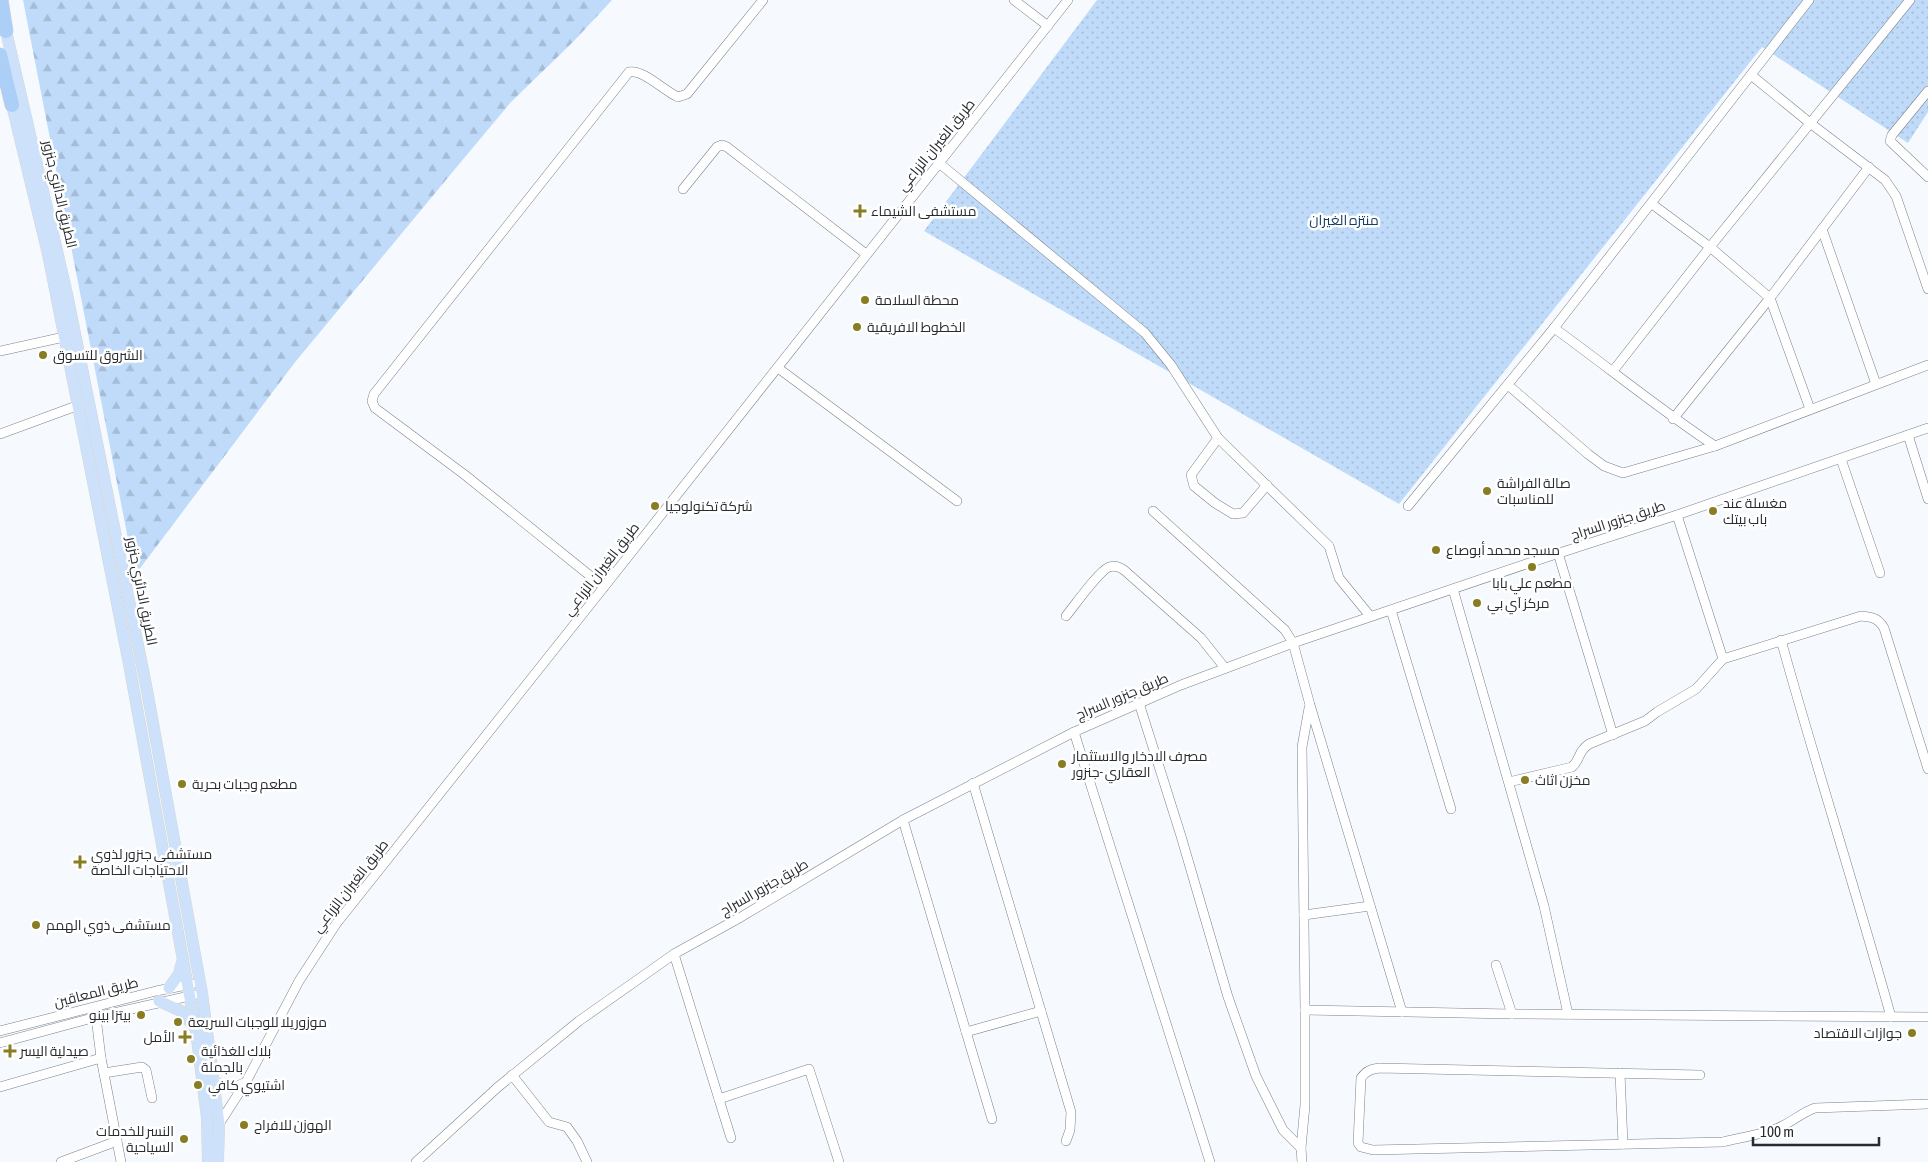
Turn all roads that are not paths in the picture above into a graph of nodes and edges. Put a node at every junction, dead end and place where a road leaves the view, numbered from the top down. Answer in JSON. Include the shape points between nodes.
{"nodes":[{"id":1,"x":1,"y":0,"type":"edge"},
{"id":2,"x":763,"y":0,"type":"edge"},
{"id":3,"x":1014,"y":0,"type":"edge"},
{"id":4,"x":1068,"y":0,"type":"edge"},
{"id":5,"x":1809,"y":0,"type":"edge"},
{"id":6,"x":1910,"y":0,"type":"edge"},
{"id":7,"x":0,"y":7,"type":"edge"},
{"id":8,"x":1048,"y":26,"type":"junction"},
{"id":9,"x":6,"y":31,"type":"junction"},
{"id":10,"x":0,"y":55,"type":"edge"},
{"id":11,"x":1751,"y":74,"type":"junction"},
{"id":12,"x":1,"y":87,"type":"edge"},
{"id":13,"x":1928,"y":91,"type":"edge"},
{"id":14,"x":12,"y":105,"type":"junction"},
{"id":15,"x":1810,"y":122,"type":"junction"},
{"id":16,"x":939,"y":163,"type":"junction"},
{"id":17,"x":1869,"y":167,"type":"junction"},
{"id":18,"x":1928,"y":177,"type":"edge"},
{"id":19,"x":683,"y":189,"type":"dead end"},
{"id":20,"x":1652,"y":204,"type":"junction"},
{"id":21,"x":1822,"y":229,"type":"junction"},
{"id":22,"x":1710,"y":247,"type":"junction"},
{"id":23,"x":866,"y":254,"type":"junction"},
{"id":24,"x":1926,"y":273,"type":"edge"},
{"id":25,"x":1928,"y":288,"type":"edge"},
{"id":26,"x":1770,"y":298,"type":"junction"},
{"id":27,"x":1554,"y":328,"type":"junction"},
{"id":28,"x":64,"y":337,"type":"junction"},
{"id":29,"x":0,"y":351,"type":"edge"},
{"id":30,"x":1928,"y":365,"type":"edge"},
{"id":31,"x":778,"y":368,"type":"junction"},
{"id":32,"x":1613,"y":370,"type":"junction"},
{"id":33,"x":1876,"y":384,"type":"junction"},
{"id":34,"x":1508,"y":385,"type":"junction"},
{"id":35,"x":79,"y":405,"type":"junction"},
{"id":36,"x":1810,"y":409,"type":"junction"},
{"id":37,"x":1673,"y":418,"type":"junction"},
{"id":38,"x":1928,"y":428,"type":"edge"},
{"id":39,"x":0,"y":434,"type":"edge"},
{"id":40,"x":1908,"y":436,"type":"junction"},
{"id":41,"x":1218,"y":438,"type":"junction"},
{"id":42,"x":1715,"y":446,"type":"junction"},
{"id":43,"x":1841,"y":459,"type":"junction"},
{"id":44,"x":1267,"y":485,"type":"junction"},
{"id":45,"x":1928,"y":499,"type":"edge"},
{"id":46,"x":957,"y":501,"type":"dead end"},
{"id":47,"x":1408,"y":506,"type":"dead end"},
{"id":48,"x":1153,"y":511,"type":"dead end"},
{"id":49,"x":1677,"y":515,"type":"junction"},
{"id":50,"x":1558,"y":553,"type":"junction"},
{"id":51,"x":1880,"y":573,"type":"dead end"},
{"id":52,"x":604,"y":587,"type":"junction"},
{"id":53,"x":1453,"y":589,"type":"junction"},
{"id":54,"x":1392,"y":610,"type":"junction"},
{"id":55,"x":1066,"y":616,"type":"dead end"},
{"id":56,"x":1370,"y":616,"type":"junction"},
{"id":57,"x":1781,"y":640,"type":"junction"},
{"id":58,"x":1293,"y":643,"type":"junction"},
{"id":59,"x":1723,"y":659,"type":"junction"},
{"id":60,"x":1225,"y":668,"type":"junction"},
{"id":61,"x":1139,"y":703,"type":"junction"},
{"id":62,"x":1310,"y":705,"type":"junction"},
{"id":63,"x":1074,"y":732,"type":"junction"},
{"id":64,"x":1613,"y":735,"type":"junction"},
{"id":65,"x":1928,"y":769,"type":"edge"},
{"id":66,"x":1509,"y":782,"type":"junction"},
{"id":67,"x":973,"y":783,"type":"junction"},
{"id":68,"x":1451,"y":810,"type":"dead end"},
{"id":69,"x":903,"y":820,"type":"junction"},
{"id":70,"x":1370,"y":906,"type":"junction"},
{"id":71,"x":1304,"y":915,"type":"junction"},
{"id":72,"x":674,"y":954,"type":"junction"},
{"id":73,"x":182,"y":958,"type":"junction"},
{"id":74,"x":1496,"y":965,"type":"dead end"},
{"id":75,"x":169,"y":988,"type":"junction"},
{"id":76,"x":201,"y":988,"type":"junction"},
{"id":77,"x":188,"y":990,"type":"junction"},
{"id":78,"x":158,"y":1002,"type":"junction"},
{"id":79,"x":1305,"y":1010,"type":"junction"},
{"id":80,"x":1041,"y":1011,"type":"junction"},
{"id":81,"x":1402,"y":1012,"type":"junction"},
{"id":82,"x":1512,"y":1014,"type":"junction"},
{"id":83,"x":1568,"y":1014,"type":"junction"},
{"id":84,"x":96,"y":1017,"type":"junction"},
{"id":85,"x":1891,"y":1017,"type":"junction"},
{"id":86,"x":1928,"y":1017,"type":"edge"},
{"id":87,"x":0,"y":1031,"type":"edge"},
{"id":88,"x":196,"y":1031,"type":"junction"},
{"id":89,"x":966,"y":1032,"type":"junction"},
{"id":90,"x":0,"y":1043,"type":"edge"},
{"id":91,"x":101,"y":1058,"type":"junction"},
{"id":92,"x":104,"y":1073,"type":"junction"},
{"id":93,"x":1620,"y":1073,"type":"junction"},
{"id":94,"x":512,"y":1075,"type":"junction"},
{"id":95,"x":1700,"y":1075,"type":"dead end"},
{"id":96,"x":214,"y":1080,"type":"junction"},
{"id":97,"x":246,"y":1082,"type":"junction"},
{"id":98,"x":0,"y":1087,"type":"edge"},
{"id":99,"x":152,"y":1098,"type":"dead end"},
{"id":100,"x":719,"y":1099,"type":"junction"},
{"id":101,"x":1928,"y":1104,"type":"edge"},
{"id":102,"x":992,"y":1120,"type":"dead end"},
{"id":103,"x":219,"y":1124,"type":"junction"},
{"id":104,"x":731,"y":1138,"type":"dead end"},
{"id":105,"x":117,"y":1141,"type":"junction"},
{"id":106,"x":1066,"y":1141,"type":"dead end"},
{"id":107,"x":1623,"y":1144,"type":"junction"},
{"id":108,"x":1301,"y":1148,"type":"junction"},
{"id":109,"x":61,"y":1162,"type":"edge"},
{"id":110,"x":121,"y":1162,"type":"edge"},
{"id":111,"x":208,"y":1162,"type":"edge"},
{"id":112,"x":218,"y":1162,"type":"edge"},
{"id":113,"x":416,"y":1162,"type":"edge"},
{"id":114,"x":587,"y":1162,"type":"edge"},
{"id":115,"x":839,"y":1162,"type":"edge"},
{"id":116,"x":1210,"y":1162,"type":"edge"},
{"id":117,"x":1302,"y":1162,"type":"edge"}],
"edges":[{"from":1,"to":9,"type":"highway"},
{"from":2,"to":52,"type":"street","via":[[687,94],[678,97],[642,74],[629,72],[374,394],[372,401],[375,408],[465,475]]},
{"from":3,"to":8,"type":"street"},
{"from":4,"to":8,"type":"street","name":"طريق الغيران الزراعي"},
{"from":5,"to":11,"type":"street"},
{"from":6,"to":15,"type":"street"},
{"from":7,"to":9,"type":"highway"},
{"from":8,"to":16,"type":"street","name":"طريق الغيران الزراعي"},
{"from":9,"to":76,"type":"main road","name":"الطريق الدائري جنزور","via":[[77,340],[144,676]]},
{"from":10,"to":14,"type":"highway"},
{"from":11,"to":15,"type":"street"},
{"from":11,"to":20,"type":"street"},
{"from":12,"to":14,"type":"highway"},
{"from":13,"to":18,"type":"street","via":[[1890,141]]},
{"from":14,"to":28,"type":"main road","name":"الطريق الدائري جنزور","via":[[48,254]]},
{"from":15,"to":17,"type":"street"},
{"from":15,"to":22,"type":"street"},
{"from":16,"to":23,"type":"street","name":"طريق الغيران الزراعي"},
{"from":16,"to":41,"type":"street","via":[[1145,334],[1171,365]]},
{"from":17,"to":21,"type":"street"},
{"from":17,"to":24,"type":"street","via":[[1896,196]]},
{"from":19,"to":23,"type":"street","via":[[722,145]]},
{"from":20,"to":22,"type":"street"},
{"from":20,"to":27,"type":"street"},
{"from":21,"to":26,"type":"street"},
{"from":21,"to":33,"type":"street"},
{"from":22,"to":26,"type":"street"},
{"from":22,"to":32,"type":"street"},
{"from":23,"to":31,"type":"street","name":"طريق الغيران الزراعي"},
{"from":24,"to":25,"type":"street"},
{"from":26,"to":36,"type":"street"},
{"from":26,"to":37,"type":"street"},
{"from":27,"to":32,"type":"street"},
{"from":27,"to":34,"type":"street"},
{"from":28,"to":29,"type":"street"},
{"from":28,"to":35,"type":"main road","name":"الطريق الدائري جنزور"},
{"from":30,"to":33,"type":"street"},
{"from":31,"to":46,"type":"street"},
{"from":31,"to":52,"type":"street","name":"طريق الغيران الزراعي"},
{"from":32,"to":37,"type":"street"},
{"from":33,"to":36,"type":"street"},
{"from":34,"to":42,"type":"street","via":[[1588,454],[1623,473]]},
{"from":34,"to":47,"type":"street"},
{"from":35,"to":39,"type":"street"},
{"from":35,"to":73,"type":"main road","name":"الطريق الدائري جنزور"},
{"from":36,"to":42,"type":"street"},
{"from":37,"to":42,"type":"street"},
{"from":38,"to":40,"type":"street","name":"طريق جنزور السراج"},
{"from":40,"to":43,"type":"street","name":"طريق جنزور السراج"},
{"from":40,"to":45,"type":"street"},
{"from":41,"to":44,"type":"street"},
{"from":41,"to":44,"type":"street","via":[[1191,475],[1194,486],[1233,514],[1242,513]]},
{"from":43,"to":49,"type":"street","name":"طريق جنزور السراج"},
{"from":43,"to":51,"type":"street"},
{"from":44,"to":56,"type":"street","via":[[1329,546],[1339,578]]},
{"from":48,"to":58,"type":"street","via":[[1285,630]]},
{"from":49,"to":50,"type":"street","name":"طريق جنزور السراج"},
{"from":49,"to":59,"type":"street"},
{"from":50,"to":53,"type":"street","name":"طريق جنزور السراج"},
{"from":50,"to":64,"type":"street"},
{"from":52,"to":97,"type":"street","name":"طريق الغيران الزراعي","via":[[336,924],[298,981]]},
{"from":53,"to":54,"type":"street","name":"طريق جنزور السراج"},
{"from":53,"to":66,"type":"street"},
{"from":54,"to":56,"type":"street","name":"طريق جنزور السراج"},
{"from":54,"to":68,"type":"street"},
{"from":55,"to":60,"type":"street","via":[[1102,573],[1118,566],[1201,638]]},
{"from":56,"to":58,"type":"street","name":"طريق جنزور السراج"},
{"from":57,"to":59,"type":"street"},
{"from":57,"to":65,"type":"street","via":[[1860,616],[1879,620]]},
{"from":57,"to":85,"type":"street"},
{"from":58,"to":60,"type":"street","name":"طريق جنزور السراج"},
{"from":58,"to":62,"type":"street"},
{"from":59,"to":64,"type":"street","via":[[1696,689],[1646,721]]},
{"from":60,"to":61,"type":"street","name":"طريق جنزور السراج"},
{"from":61,"to":63,"type":"street","name":"طريق جنزور السراج"},
{"from":61,"to":108,"type":"street","via":[[1228,997],[1256,1076],[1283,1130]]},
{"from":62,"to":70,"type":"street"},
{"from":62,"to":71,"type":"street","via":[[1302,747]]},
{"from":63,"to":67,"type":"street","name":"طريق جنزور السراج"},
{"from":63,"to":116,"type":"street"},
{"from":64,"to":66,"type":"street","via":[[1582,749],[1572,767]]},
{"from":66,"to":83,"type":"street","via":[[1544,906]]},
{"from":67,"to":69,"type":"street","name":"طريق جنزور السراج"},
{"from":67,"to":80,"type":"street"},
{"from":69,"to":72,"type":"street","name":"طريق جنزور السراج"},
{"from":69,"to":89,"type":"street"},
{"from":70,"to":71,"type":"street"},
{"from":70,"to":81,"type":"street"},
{"from":71,"to":79,"type":"street"},
{"from":72,"to":94,"type":"street","name":"طريق جنزور السراج","via":[[594,1009]]},
{"from":72,"to":100,"type":"street"},
{"from":73,"to":75,"type":"main road","via":[[179,974]]},
{"from":73,"to":77,"type":"main road","name":"الطريق الدائري جنزور"},
{"from":74,"to":82,"type":"street"},
{"from":75,"to":77,"type":"street","name":"طريق المعاقين"},
{"from":75,"to":87,"type":"street","name":"طريق المعاقين"},
{"from":76,"to":77,"type":"street","name":"طريق المعاقين"},
{"from":76,"to":96,"type":"main road","name":"الطريق الدائري جنزور"},
{"from":77,"to":78,"type":"street","name":"طريق المعاقين"},
{"from":77,"to":88,"type":"main road","name":"الطريق الدائري جنزور"},
{"from":78,"to":84,"type":"street","name":"طريق المعاقين"},
{"from":78,"to":88,"type":"main road","via":[[181,1011]]},
{"from":79,"to":81,"type":"street"},
{"from":79,"to":108,"type":"street","via":[[1305,1105]]},
{"from":80,"to":89,"type":"street"},
{"from":80,"to":106,"type":"street","via":[[1071,1112]]},
{"from":81,"to":82,"type":"street"},
{"from":82,"to":83,"type":"street"},
{"from":83,"to":85,"type":"street"},
{"from":84,"to":90,"type":"street","name":"طريق المعاقين"},
{"from":84,"to":91,"type":"street"},
{"from":85,"to":86,"type":"street"},
{"from":88,"to":111,"type":"main road","name":"الطريق الدائري جنزور","via":[[206,1109]]},
{"from":89,"to":102,"type":"street"},
{"from":91,"to":92,"type":"street"},
{"from":91,"to":98,"type":"street"},
{"from":92,"to":99,"type":"street","via":[[142,1067],[146,1070]]},
{"from":92,"to":105,"type":"street"},
{"from":93,"to":95,"type":"street"},
{"from":93,"to":107,"type":"street"},
{"from":93,"to":107,"type":"street","via":[[1370,1069],[1361,1078],[1358,1143],[1361,1148],[1373,1150]]},
{"from":94,"to":113,"type":"street","name":"طريق جنزور السراج"},
{"from":94,"to":114,"type":"street","via":[[549,1122],[567,1127]]},
{"from":96,"to":97,"type":"street","via":[[226,1088]]},
{"from":96,"to":103,"type":"main road","name":"الطريق الدائري جنزور"},
{"from":97,"to":103,"type":"street","name":"طريق الغيران الزراعي"},
{"from":100,"to":104,"type":"street"},
{"from":100,"to":115,"type":"street","via":[[809,1069]]},
{"from":101,"to":107,"type":"street","via":[[1815,1108],[1774,1130],[1724,1142]]},
{"from":103,"to":112,"type":"main road","name":"الطريق الدائري جنزور"},
{"from":105,"to":109,"type":"street"},
{"from":105,"to":110,"type":"street"},
{"from":108,"to":117,"type":"street"}]}
